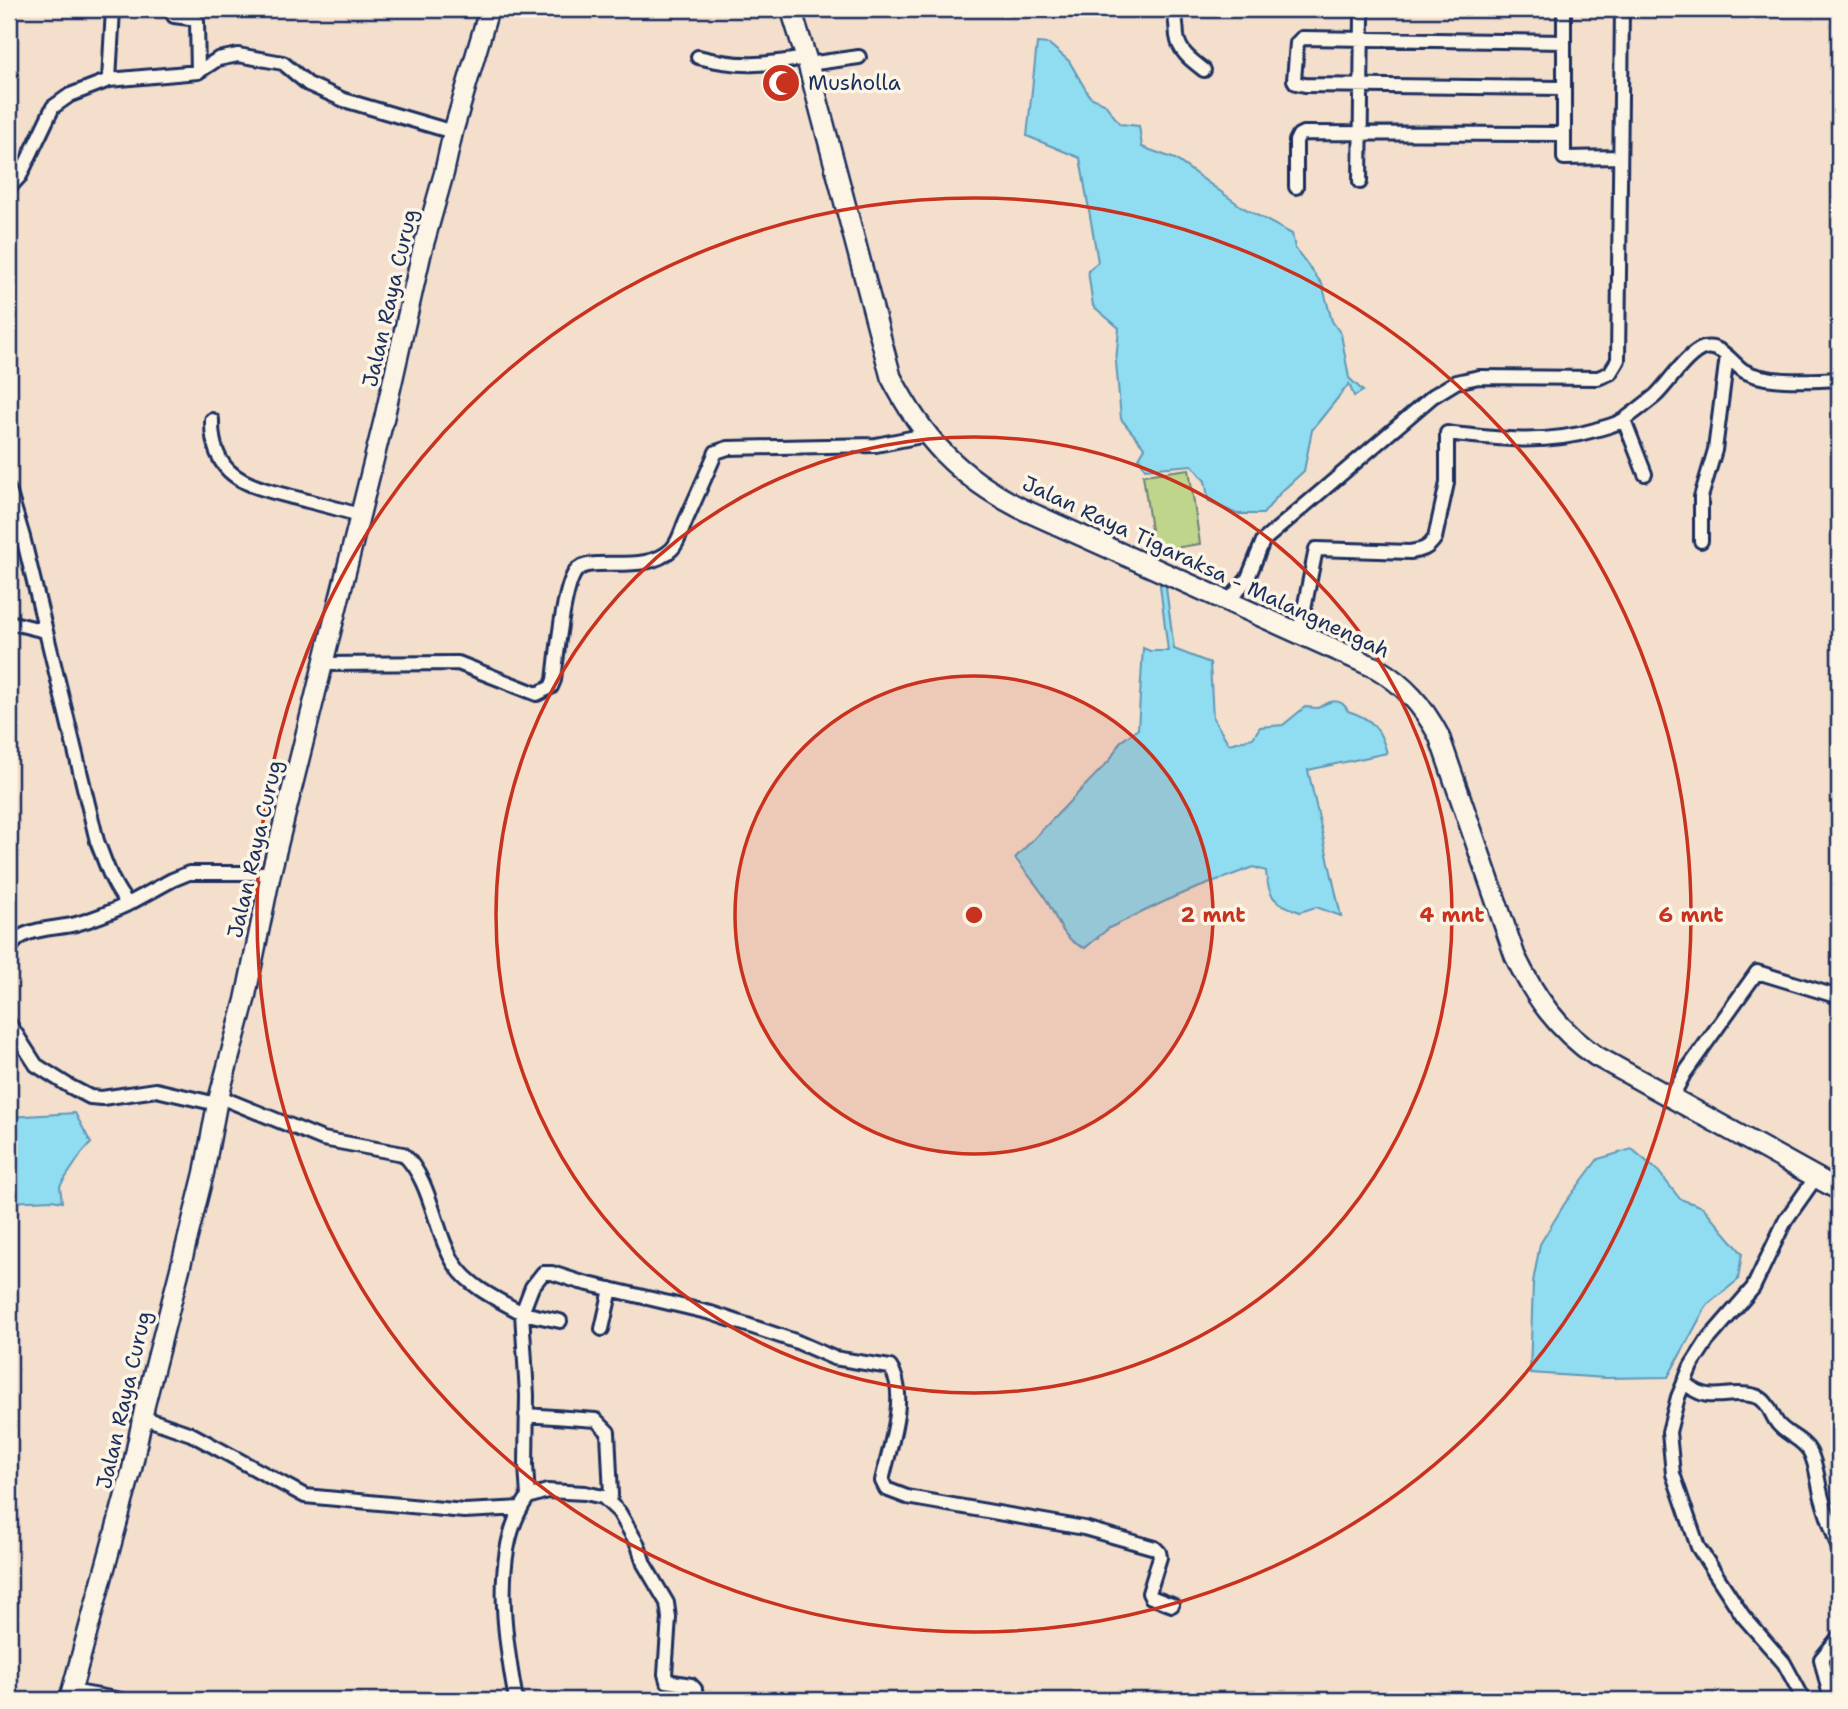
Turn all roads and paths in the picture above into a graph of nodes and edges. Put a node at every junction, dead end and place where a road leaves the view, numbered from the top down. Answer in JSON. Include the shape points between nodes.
{"nodes":[{"id":1,"x":113,"y":9,"type":"edge"},
{"id":2,"x":171,"y":9,"type":"edge"},
{"id":3,"x":489,"y":9,"type":"edge"},
{"id":4,"x":791,"y":9,"type":"edge"},
{"id":5,"x":1172,"y":9,"type":"edge"},
{"id":6,"x":1364,"y":9,"type":"edge"},
{"id":7,"x":1564,"y":9,"type":"edge"},
{"id":8,"x":1622,"y":9,"type":"edge"},
{"id":9,"x":1362,"y":39,"type":"junction"},
{"id":10,"x":1564,"y":42,"type":"junction"},
{"id":11,"x":698,"y":57,"type":"dead end"},
{"id":12,"x":859,"y":57,"type":"dead end"},
{"id":13,"x":807,"y":61,"type":"junction"},
{"id":14,"x":1204,"y":71,"type":"dead end"},
{"id":15,"x":198,"y":72,"type":"junction"},
{"id":16,"x":109,"y":80,"type":"junction"},
{"id":17,"x":1361,"y":86,"type":"junction"},
{"id":18,"x":1563,"y":88,"type":"junction"},
{"id":19,"x":453,"y":132,"type":"junction"},
{"id":20,"x":1361,"y":134,"type":"junction"},
{"id":21,"x":1563,"y":134,"type":"junction"},
{"id":22,"x":1620,"y":157,"type":"junction"},
{"id":23,"x":1360,"y":183,"type":"dead end"},
{"id":24,"x":1296,"y":187,"type":"dead end"},
{"id":25,"x":9,"y":188,"type":"edge"},
{"id":26,"x":1727,"y":356,"type":"junction"},
{"id":27,"x":1839,"y":379,"type":"edge"},
{"id":28,"x":212,"y":420,"type":"dead end"},
{"id":29,"x":1623,"y":420,"type":"junction"},
{"id":30,"x":926,"y":435,"type":"junction"},
{"id":31,"x":1645,"y":474,"type":"dead end"},
{"id":32,"x":9,"y":490,"type":"edge"},
{"id":33,"x":361,"y":516,"type":"junction"},
{"id":34,"x":1701,"y":541,"type":"dead end"},
{"id":35,"x":1228,"y":602,"type":"junction"},
{"id":36,"x":9,"y":622,"type":"edge"},
{"id":37,"x":45,"y":631,"type":"junction"},
{"id":38,"x":1299,"y":634,"type":"junction"},
{"id":39,"x":324,"y":664,"type":"junction"},
{"id":40,"x":271,"y":873,"type":"junction"},
{"id":41,"x":128,"y":904,"type":"junction"},
{"id":42,"x":9,"y":952,"type":"edge"},
{"id":43,"x":1839,"y":997,"type":"edge"},
{"id":44,"x":9,"y":1023,"type":"edge"},
{"id":45,"x":1671,"y":1099,"type":"junction"},
{"id":46,"x":218,"y":1101,"type":"junction"},
{"id":47,"x":1816,"y":1177,"type":"junction"},
{"id":48,"x":1839,"y":1190,"type":"edge"},
{"id":49,"x":611,"y":1289,"type":"junction"},
{"id":50,"x":522,"y":1313,"type":"junction"},
{"id":51,"x":560,"y":1321,"type":"dead end"},
{"id":52,"x":602,"y":1329,"type":"dead end"},
{"id":53,"x":1684,"y":1382,"type":"junction"},
{"id":54,"x":526,"y":1415,"type":"junction"},
{"id":55,"x":142,"y":1418,"type":"junction"},
{"id":56,"x":603,"y":1497,"type":"junction"},
{"id":57,"x":524,"y":1502,"type":"junction"},
{"id":58,"x":1839,"y":1549,"type":"edge"},
{"id":59,"x":1172,"y":1605,"type":"dead end"},
{"id":60,"x":1839,"y":1637,"type":"edge"},
{"id":61,"x":70,"y":1696,"type":"edge"},
{"id":62,"x":122,"y":1700,"type":"edge"},
{"id":63,"x":516,"y":1700,"type":"edge"},
{"id":64,"x":695,"y":1700,"type":"edge"},
{"id":65,"x":1804,"y":1700,"type":"edge"},
{"id":66,"x":1831,"y":1700,"type":"edge"}],
"edges":[{"from":1,"to":16,"type":"street"},
{"from":2,"to":15,"type":"street","via":[[174,16],[197,21]]},
{"from":3,"to":19,"type":"street","name":"Jalan Raya Curug"},
{"from":4,"to":13,"type":"main road","name":"Jalan Raya Tigaraksa - Malangnengah"},
{"from":5,"to":14,"type":"street","via":[[1182,50]]},
{"from":6,"to":9,"type":"street"},
{"from":7,"to":10,"type":"street"},
{"from":8,"to":22,"type":"street"},
{"from":9,"to":10,"type":"street"},
{"from":9,"to":17,"type":"street"},
{"from":9,"to":17,"type":"street","via":[[1299,39],[1294,80],[1305,85]]},
{"from":10,"to":18,"type":"street"},
{"from":11,"to":13,"type":"street","via":[[730,65]]},
{"from":12,"to":13,"type":"street"},
{"from":13,"to":30,"type":"main road","name":"Jalan Raya Tigaraksa - Malangnengah","via":[[891,377]]},
{"from":15,"to":16,"type":"street"},
{"from":15,"to":19,"type":"street","via":[[228,56],[275,60],[308,84],[344,100]]},
{"from":16,"to":25,"type":"street","via":[[69,95],[53,107],[20,176]]},
{"from":17,"to":18,"type":"street"},
{"from":17,"to":20,"type":"street"},
{"from":18,"to":21,"type":"street"},
{"from":19,"to":33,"type":"street","name":"Jalan Raya Curug"},
{"from":20,"to":21,"type":"street"},
{"from":20,"to":23,"type":"street"},
{"from":20,"to":24,"type":"street","via":[[1298,135]]},
{"from":21,"to":22,"type":"street","via":[[1564,158]]},
{"from":22,"to":35,"type":"street","via":[[1618,360],[1610,373],[1598,378],[1479,377],[1456,382],[1433,396],[1263,541],[1248,578]]},
{"from":26,"to":27,"type":"street","via":[[1744,371],[1759,376]]},
{"from":26,"to":29,"type":"street","via":[[1714,348],[1702,349]]},
{"from":26,"to":34,"type":"street","via":[[1715,450],[1702,497]]},
{"from":28,"to":33,"type":"street","via":[[218,455],[240,481]]},
{"from":29,"to":31,"type":"street"},
{"from":29,"to":38,"type":"street","via":[[1583,434],[1538,440],[1447,433],[1447,484],[1430,546],[1410,552],[1316,549]]},
{"from":30,"to":35,"type":"main road","name":"Jalan Raya Tigaraksa - Malangnengah","via":[[968,477],[1004,500]]},
{"from":30,"to":39,"type":"street","via":[[876,445],[716,452],[674,547],[647,562],[592,563],[576,570],[554,680],[544,692],[530,693],[458,663]]},
{"from":32,"to":37,"type":"street"},
{"from":33,"to":39,"type":"street","name":"Jalan Raya Curug"},
{"from":35,"to":38,"type":"main road","name":"Jalan Raya Tigaraksa - Malangnengah"},
{"from":36,"to":37,"type":"street"},
{"from":37,"to":41,"type":"street","via":[[97,841],[112,881]]},
{"from":38,"to":45,"type":"main road","name":"Jalan Raya Tigaraksa - Malangnengah","via":[[1388,675],[1421,705],[1450,764],[1515,956],[1530,987],[1580,1045]]},
{"from":39,"to":40,"type":"street","name":"Jalan Raya Curug"},
{"from":40,"to":41,"type":"street","via":[[189,873]]},
{"from":40,"to":46,"type":"street","name":"Jalan Raya Curug"},
{"from":41,"to":42,"type":"street","via":[[72,925],[26,934],[12,943]]},
{"from":43,"to":45,"type":"street","via":[[1757,972]]},
{"from":44,"to":46,"type":"street","via":[[37,1065],[90,1097],[156,1090]]},
{"from":45,"to":47,"type":"main road","name":"Jalan Raya Tigaraksa - Malangnengah"},
{"from":46,"to":50,"type":"street","via":[[323,1139],[402,1154],[418,1175],[455,1265],[470,1282]]},
{"from":46,"to":55,"type":"street","name":"Jalan Raya Curug"},
{"from":47,"to":48,"type":"main road","name":"Jalan Raya Tigaraksa - Malangnengah"},
{"from":47,"to":53,"type":"street","via":[[1785,1221],[1753,1288],[1707,1342]]},
{"from":49,"to":50,"type":"street","via":[[543,1273]]},
{"from":49,"to":52,"type":"street"},
{"from":49,"to":59,"type":"street","via":[[711,1314],[834,1358],[890,1367],[898,1404],[882,1481],[886,1489],[907,1497],[1095,1531],[1155,1548],[1160,1557],[1149,1593]]},
{"from":50,"to":51,"type":"street"},
{"from":50,"to":54,"type":"street"},
{"from":53,"to":58,"type":"street","via":[[1709,1397],[1749,1395],[1768,1405],[1780,1426],[1807,1448],[1813,1459]]},
{"from":53,"to":65,"type":"street","via":[[1671,1422],[1670,1461],[1698,1547],[1743,1616],[1790,1671]]},
{"from":54,"to":56,"type":"street","via":[[596,1420],[604,1426],[611,1495]]},
{"from":54,"to":57,"type":"street"},
{"from":55,"to":57,"type":"street","via":[[191,1434],[305,1496],[464,1511]]},
{"from":55,"to":61,"type":"street","name":"Jalan Raya Curug"},
{"from":56,"to":57,"type":"street","via":[[547,1491]]},
{"from":56,"to":64,"type":"street","via":[[619,1512],[667,1603],[667,1681],[691,1685]]},
{"from":57,"to":63,"type":"street","via":[[508,1549],[505,1588],[507,1646]]},
{"from":60,"to":66,"type":"street","via":[[1821,1659]]},
{"from":61,"to":62,"type":"street"}]}
